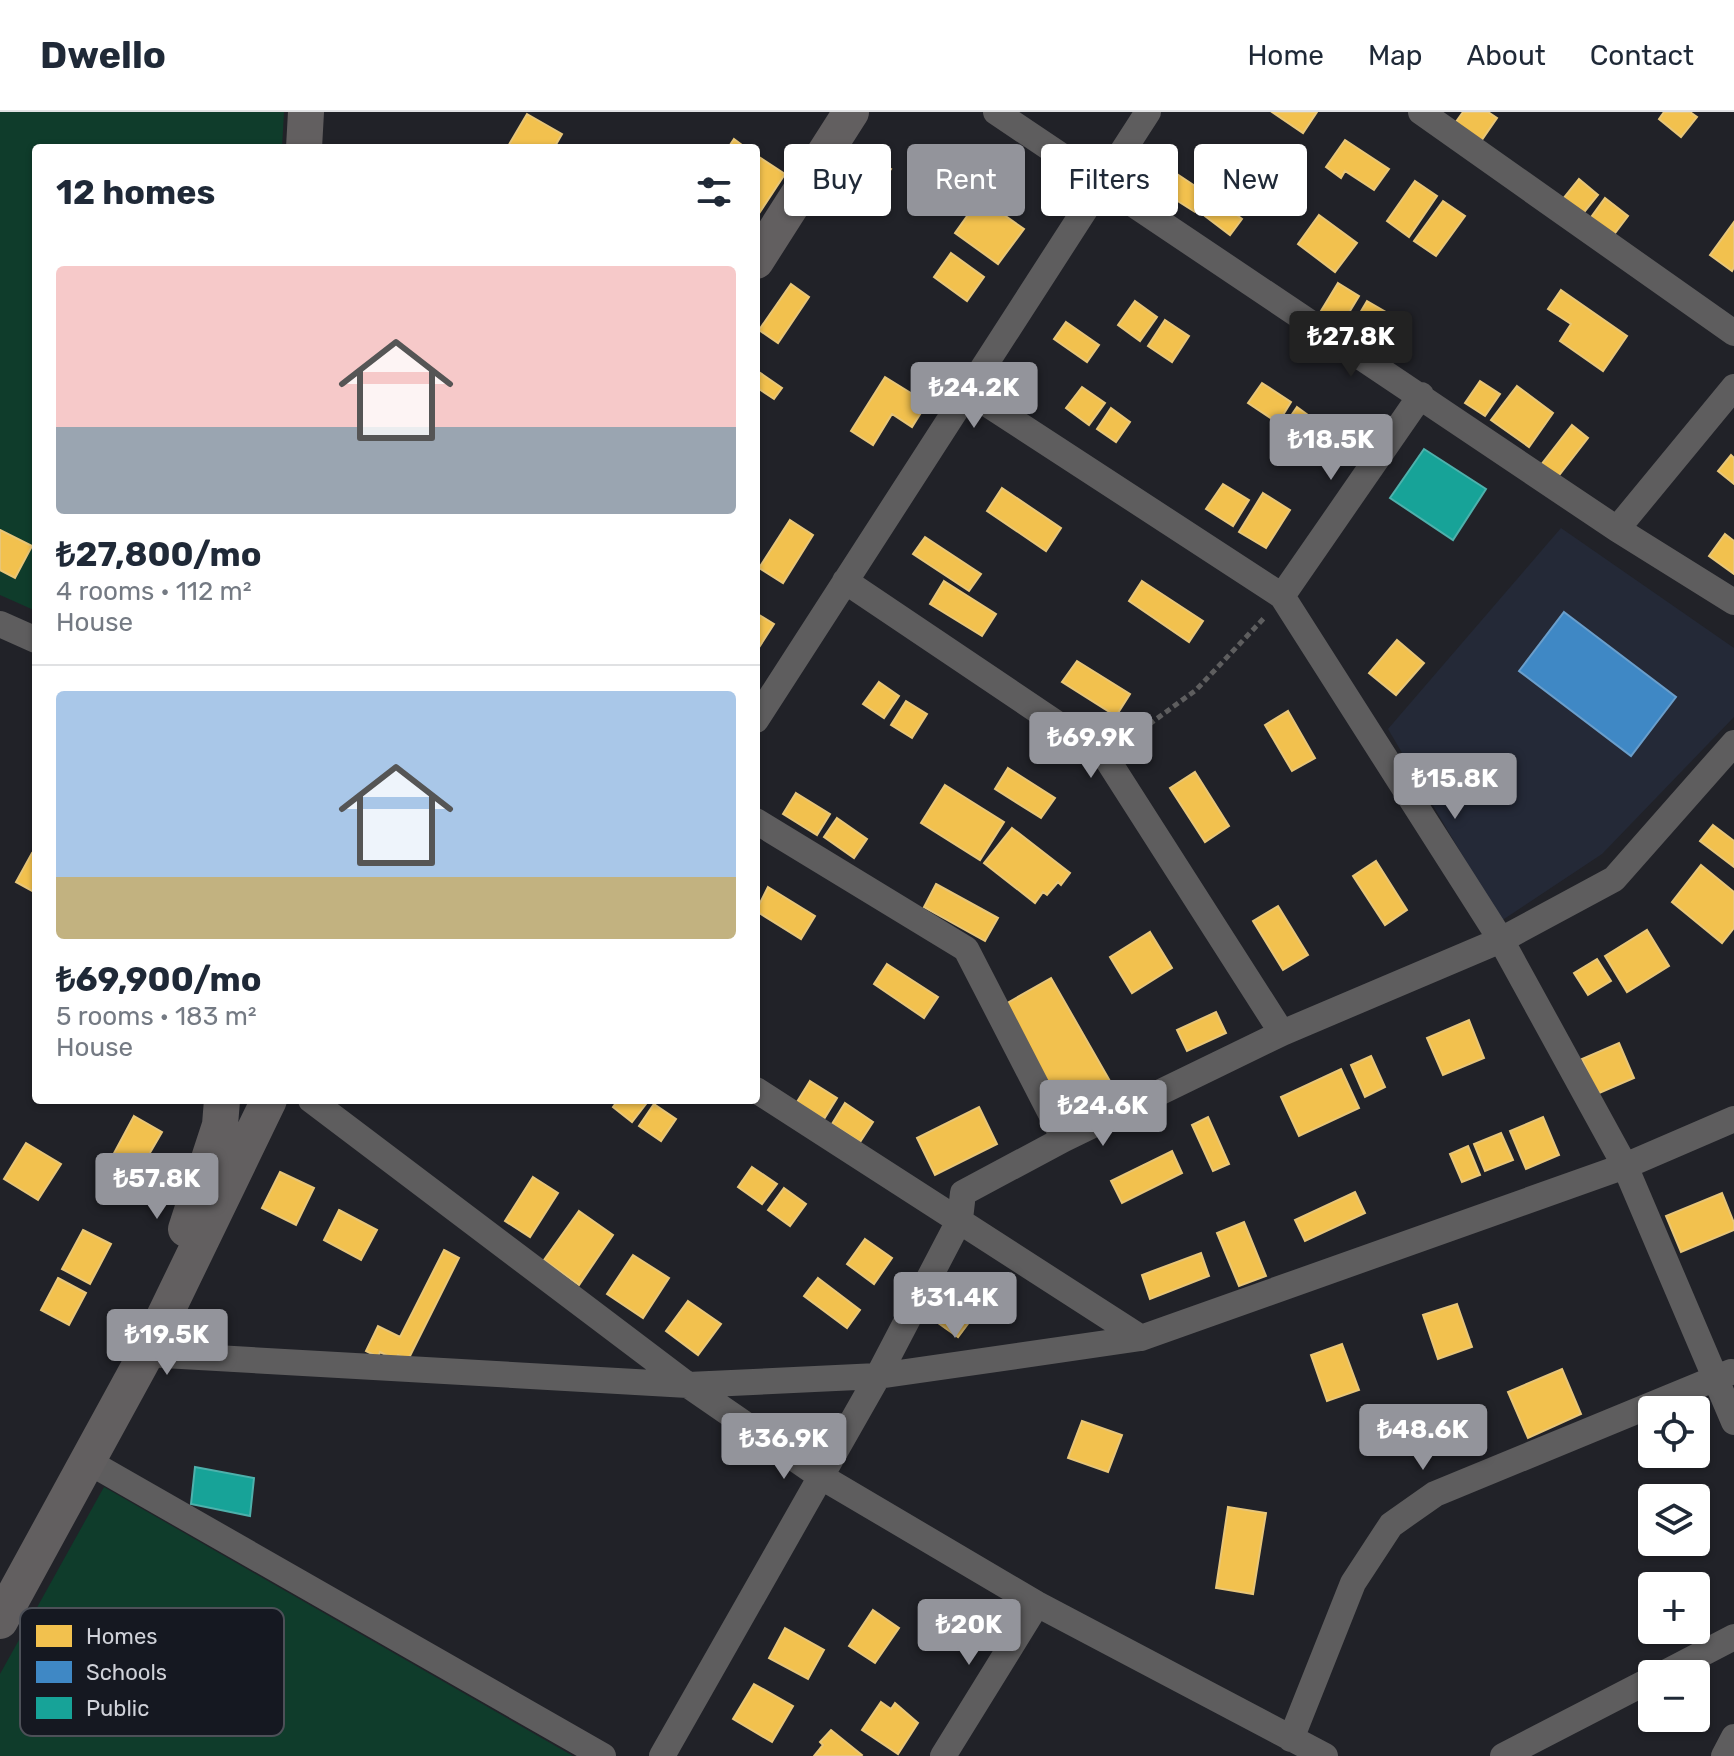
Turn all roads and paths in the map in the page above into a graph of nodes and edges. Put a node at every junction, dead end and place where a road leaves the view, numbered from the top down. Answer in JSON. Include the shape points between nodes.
{"nodes":[{"id":1,"x":306,"y":112,"type":"edge"},
{"id":2,"x":851,"y":112,"type":"edge"},
{"id":3,"x":996,"y":112,"type":"edge"},
{"id":4,"x":1148,"y":112,"type":"edge"},
{"id":5,"x":1421,"y":112,"type":"edge"},
{"id":6,"x":304,"y":144,"type":"edge"},
{"id":7,"x":1042,"y":144,"type":"edge"},
{"id":8,"x":1127,"y":144,"type":"edge"},
{"id":9,"x":1080,"y":216,"type":"edge"},
{"id":10,"x":1149,"y":216,"type":"edge"},
{"id":11,"x":760,"y":255,"type":"edge"},
{"id":12,"x":1734,"y":333,"type":"edge"},
{"id":13,"x":1734,"y":387,"type":"edge"},
{"id":14,"x":969,"y":392,"type":"junction"},
{"id":15,"x":1421,"y":395,"type":"junction"},
{"id":16,"x":1617,"y":529,"type":"junction"},
{"id":17,"x":845,"y":581,"type":"junction"},
{"id":18,"x":1282,"y":596,"type":"junction"},
{"id":19,"x":1734,"y":602,"type":"edge"},
{"id":20,"x":0,"y":624,"type":"edge"},
{"id":21,"x":32,"y":638,"type":"edge"},
{"id":22,"x":760,"y":714,"type":"edge"},
{"id":23,"x":1734,"y":743,"type":"edge"},
{"id":24,"x":1105,"y":756,"type":"junction"},
{"id":25,"x":760,"y":823,"type":"edge"},
{"id":26,"x":1501,"y":940,"type":"junction"},
{"id":27,"x":1282,"y":1033,"type":"junction"},
{"id":28,"x":760,"y":1093,"type":"edge"},
{"id":29,"x":222,"y":1104,"type":"edge"},
{"id":30,"x":267,"y":1104,"type":"edge"},
{"id":31,"x":316,"y":1104,"type":"edge"},
{"id":32,"x":1734,"y":1119,"type":"edge"},
{"id":33,"x":1064,"y":1139,"type":"junction"},
{"id":34,"x":1625,"y":1166,"type":"junction"},
{"id":35,"x":960,"y":1219,"type":"junction"},
{"id":36,"x":1141,"y":1338,"type":"junction"},
{"id":37,"x":146,"y":1354,"type":"junction"},
{"id":38,"x":1726,"y":1374,"type":"edge"},
{"id":39,"x":878,"y":1376,"type":"junction"},
{"id":40,"x":688,"y":1385,"type":"junction"},
{"id":41,"x":1734,"y":1422,"type":"edge"},
{"id":42,"x":89,"y":1462,"type":"junction"},
{"id":43,"x":820,"y":1476,"type":"junction"},
{"id":44,"x":1037,"y":1604,"type":"junction"},
{"id":45,"x":0,"y":1621,"type":"edge"},
{"id":46,"x":1734,"y":1637,"type":"edge"},
{"id":47,"x":1690,"y":1660,"type":"edge"},
{"id":48,"x":1638,"y":1686,"type":"edge"},
{"id":49,"x":1734,"y":1737,"type":"edge"},
{"id":50,"x":1291,"y":1739,"type":"junction"},
{"id":51,"x":603,"y":1756,"type":"edge"},
{"id":52,"x":662,"y":1756,"type":"edge"},
{"id":53,"x":943,"y":1756,"type":"edge"},
{"id":54,"x":1325,"y":1756,"type":"edge"},
{"id":55,"x":1503,"y":1756,"type":"edge"},
{"id":56,"x":1724,"y":1756,"type":"edge"}],
"edges":[{"from":1,"to":6,"type":"street"},
{"from":2,"to":11,"type":"street"},
{"from":3,"to":7,"type":"street"},
{"from":4,"to":8,"type":"street"},
{"from":5,"to":12,"type":"street"},
{"from":9,"to":14,"type":"street"},
{"from":10,"to":15,"type":"street"},
{"from":13,"to":16,"type":"street"},
{"from":14,"to":17,"type":"street"},
{"from":14,"to":18,"type":"street"},
{"from":15,"to":16,"type":"street"},
{"from":15,"to":18,"type":"street"},
{"from":16,"to":19,"type":"street"},
{"from":17,"to":22,"type":"street"},
{"from":17,"to":24,"type":"street"},
{"from":18,"to":24,"type":"path","via":[[1196,690]]},
{"from":18,"to":26,"type":"street"},
{"from":20,"to":21,"type":"street"},
{"from":23,"to":26,"type":"street","via":[[1614,879]]},
{"from":24,"to":27,"type":"street"},
{"from":25,"to":33,"type":"street","via":[[966,949]]},
{"from":26,"to":27,"type":"street"},
{"from":26,"to":34,"type":"street"},
{"from":27,"to":33,"type":"street"},
{"from":28,"to":35,"type":"street"},
{"from":29,"to":37,"type":"street","via":[[220,1125]]},
{"from":30,"to":37,"type":"street"},
{"from":31,"to":40,"type":"street"},
{"from":32,"to":34,"type":"street"},
{"from":33,"to":35,"type":"street","via":[[963,1193]]},
{"from":34,"to":36,"type":"street"},
{"from":34,"to":38,"type":"street"},
{"from":35,"to":36,"type":"street"},
{"from":35,"to":39,"type":"street"},
{"from":36,"to":39,"type":"street"},
{"from":37,"to":40,"type":"street"},
{"from":37,"to":42,"type":"street"},
{"from":38,"to":41,"type":"street"},
{"from":38,"to":50,"type":"street","via":[[1435,1494],[1391,1525],[1353,1583]]},
{"from":39,"to":40,"type":"street"},
{"from":39,"to":43,"type":"street"},
{"from":40,"to":43,"type":"street"},
{"from":42,"to":45,"type":"street"},
{"from":42,"to":51,"type":"street"},
{"from":43,"to":44,"type":"street"},
{"from":43,"to":52,"type":"street"},
{"from":44,"to":50,"type":"street"},
{"from":44,"to":53,"type":"street"},
{"from":46,"to":47,"type":"street"},
{"from":48,"to":55,"type":"street"},
{"from":49,"to":56,"type":"street"},
{"from":50,"to":54,"type":"street"}]}
